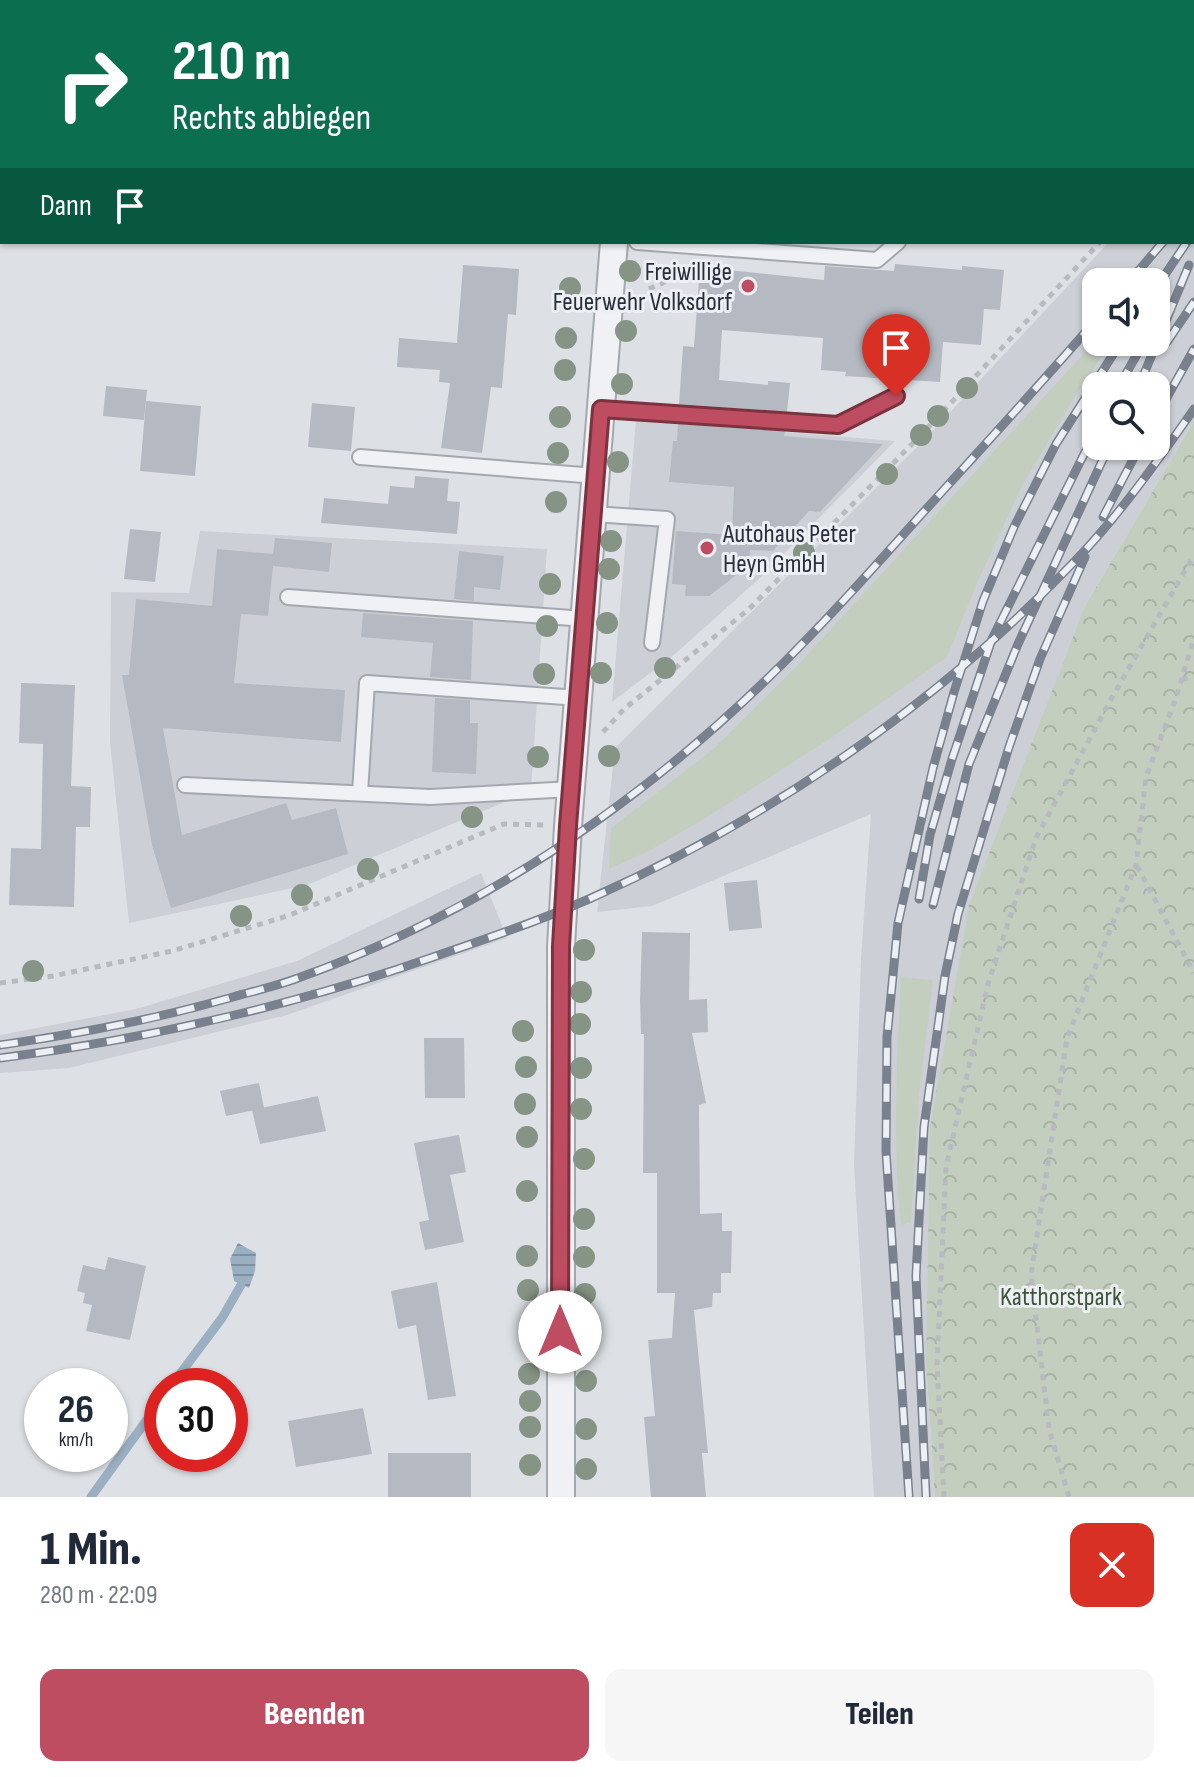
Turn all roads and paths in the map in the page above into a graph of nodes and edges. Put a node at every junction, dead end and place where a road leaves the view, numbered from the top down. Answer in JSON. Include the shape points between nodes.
{"nodes":[{"id":1,"x":614,"y":244,"type":"edge"},
{"id":2,"x":664,"y":244,"type":"edge"},
{"id":3,"x":896,"y":244,"type":"edge"},
{"id":4,"x":1098,"y":244,"type":"edge"},
{"id":5,"x":700,"y":265,"type":"dead end"},
{"id":6,"x":649,"y":289,"type":"dead end"},
{"id":7,"x":896,"y":396,"type":"dead end"},
{"id":8,"x":601,"y":409,"type":"junction"},
{"id":9,"x":360,"y":457,"type":"dead end"},
{"id":10,"x":596,"y":476,"type":"junction"},
{"id":11,"x":593,"y":514,"type":"junction"},
{"id":12,"x":1194,"y":555,"type":"edge"},
{"id":13,"x":288,"y":597,"type":"dead end"},
{"id":14,"x":585,"y":619,"type":"junction"},
{"id":15,"x":1194,"y":638,"type":"edge"},
{"id":16,"x":652,"y":643,"type":"dead end"},
{"id":17,"x":1194,"y":676,"type":"edge"},
{"id":18,"x":1181,"y":680,"type":"junction"},
{"id":19,"x":579,"y":698,"type":"junction"},
{"id":20,"x":613,"y":720,"type":"dead end"},
{"id":21,"x":185,"y":785,"type":"dead end"},
{"id":22,"x":572,"y":789,"type":"junction"},
{"id":23,"x":360,"y":793,"type":"junction"},
{"id":24,"x":568,"y":826,"type":"junction"},
{"id":25,"x":1136,"y":865,"type":"junction"},
{"id":26,"x":1194,"y":973,"type":"edge"},
{"id":27,"x":0,"y":983,"type":"edge"},
{"id":28,"x":561,"y":1497,"type":"edge"},
{"id":29,"x":944,"y":1497,"type":"edge"},
{"id":30,"x":1069,"y":1497,"type":"edge"}],
"edges":[{"from":1,"to":8,"type":"street"},
{"from":2,"to":3,"type":"lane","via":[[877,260]]},
{"from":4,"to":20,"type":"path","via":[[924,432],[748,610]]},
{"from":5,"to":6,"type":"path"},
{"from":7,"to":8,"type":"lane","via":[[838,425]]},
{"from":8,"to":10,"type":"street"},
{"from":9,"to":10,"type":"lane"},
{"from":10,"to":11,"type":"street"},
{"from":11,"to":14,"type":"street"},
{"from":11,"to":16,"type":"lane","via":[[667,519]]},
{"from":12,"to":29,"type":"path","via":[[1036,838],[988,984],[946,1167],[937,1364]]},
{"from":13,"to":14,"type":"lane"},
{"from":14,"to":19,"type":"street"},
{"from":15,"to":18,"type":"path"},
{"from":17,"to":18,"type":"path"},
{"from":18,"to":25,"type":"path","via":[[1146,777]]},
{"from":19,"to":22,"type":"street"},
{"from":19,"to":23,"type":"lane","via":[[367,683]]},
{"from":21,"to":23,"type":"lane"},
{"from":22,"to":23,"type":"lane","via":[[430,797]]},
{"from":22,"to":24,"type":"street"},
{"from":24,"to":27,"type":"path","via":[[504,824],[290,915],[172,951]]},
{"from":24,"to":28,"type":"street","via":[[561,946]]},
{"from":25,"to":26,"type":"path"},
{"from":25,"to":30,"type":"path","via":[[1067,1038],[1031,1275],[1049,1429]]}]}
